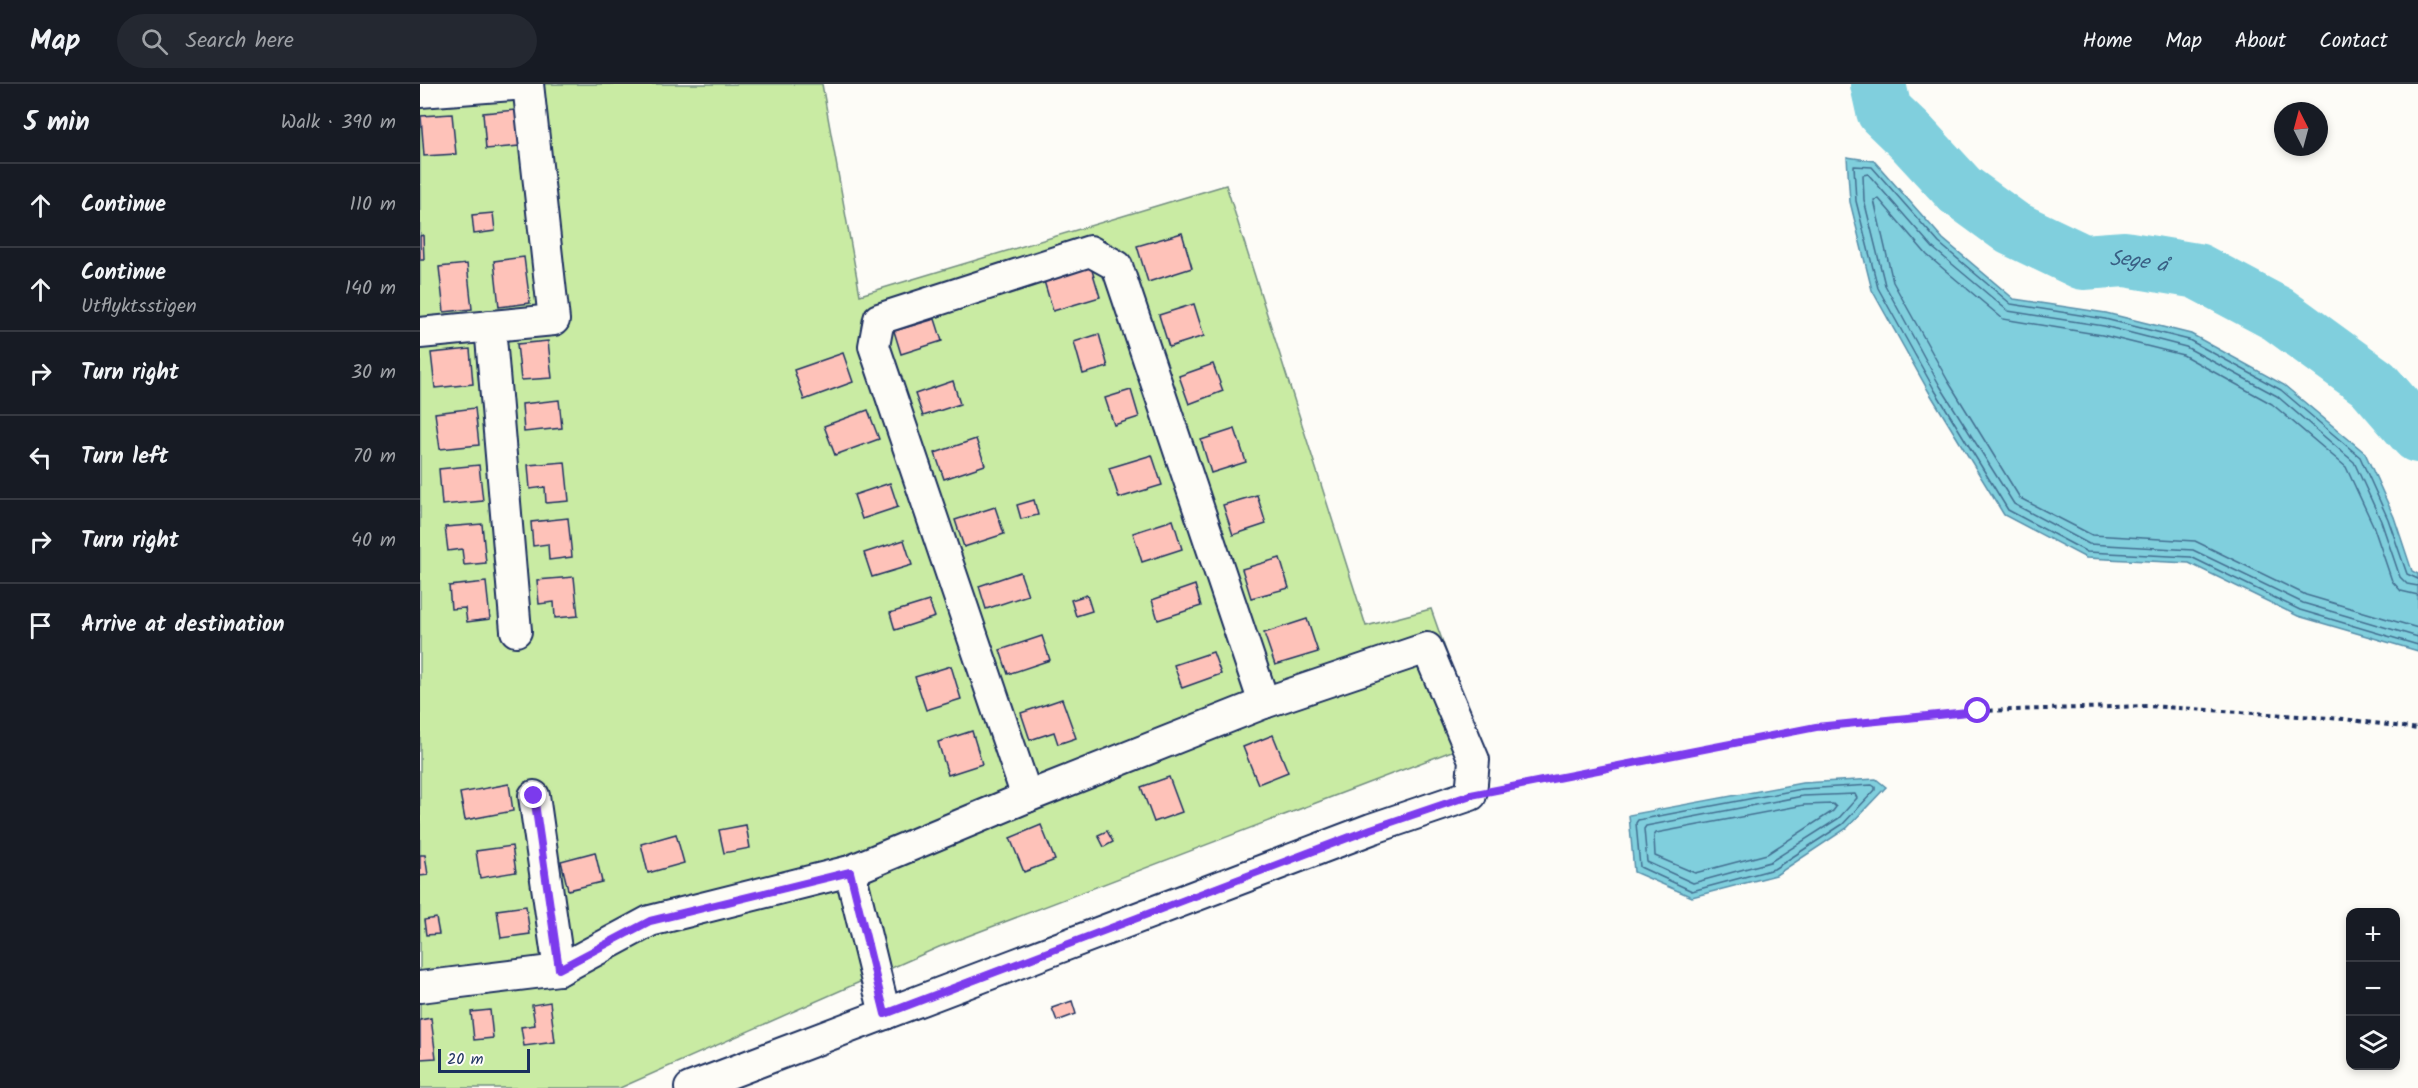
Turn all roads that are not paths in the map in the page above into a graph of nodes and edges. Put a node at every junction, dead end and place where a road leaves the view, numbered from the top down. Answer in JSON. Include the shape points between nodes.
{"nodes":[{"id":1,"x":527,"y":84,"type":"edge"},
{"id":2,"x":420,"y":92,"type":"edge"},
{"id":3,"x":490,"y":326,"type":"junction"},
{"id":4,"x":420,"y":333,"type":"edge"},
{"id":5,"x":516,"y":631,"type":"dead end"},
{"id":6,"x":1264,"y":703,"type":"junction"},
{"id":7,"x":534,"y":796,"type":"dead end"},
{"id":8,"x":1027,"y":797,"type":"junction"},
{"id":9,"x":850,"y":872,"type":"junction"},
{"id":10,"x":559,"y":969,"type":"junction"},
{"id":11,"x":420,"y":987,"type":"edge"},
{"id":12,"x":885,"y":1014,"type":"junction"},
{"id":13,"x":690,"y":1088,"type":"edge"}],
"edges":[{"from":1,"to":2,"type":"street"},
{"from":1,"to":3,"type":"street","via":[[554,320]]},
{"from":3,"to":4,"type":"street"},
{"from":3,"to":5,"type":"street"},
{"from":6,"to":8,"type":"street"},
{"from":6,"to":8,"type":"street","via":[[1117,266],[1090,250],[879,319],[874,346]]},
{"from":6,"to":12,"type":"street","via":[[1427,648],[1474,760],[1471,795],[1371,829]]},
{"from":7,"to":10,"type":"street"},
{"from":8,"to":9,"type":"street"},
{"from":9,"to":10,"type":"street","via":[[650,921]]},
{"from":9,"to":12,"type":"street"},
{"from":10,"to":11,"type":"street"},
{"from":12,"to":13,"type":"street"}]}
